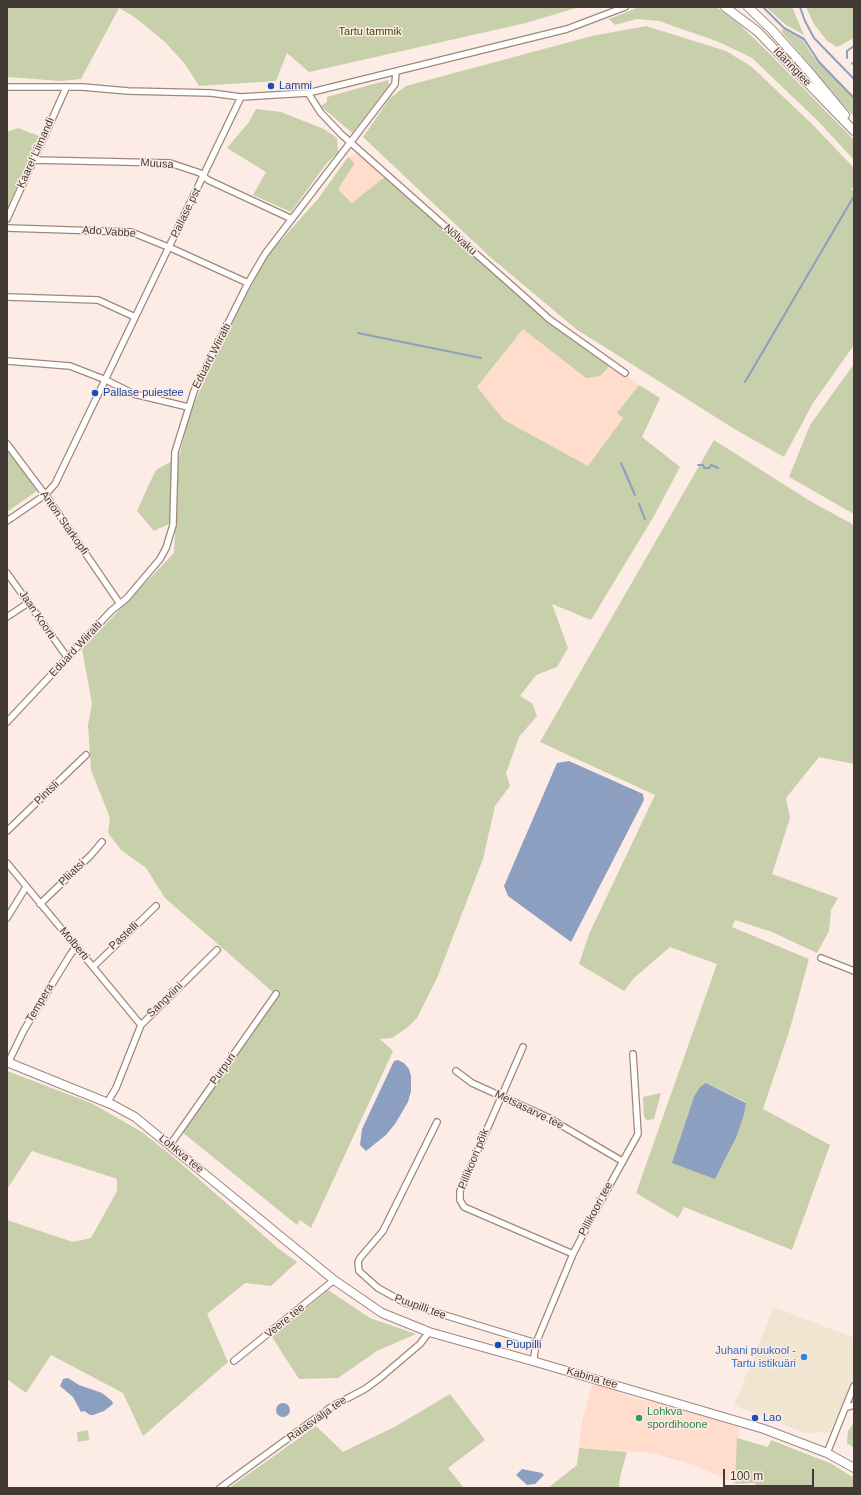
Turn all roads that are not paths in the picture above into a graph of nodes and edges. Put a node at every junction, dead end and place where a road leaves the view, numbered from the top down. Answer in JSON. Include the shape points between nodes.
{"nodes":[{"id":1,"x":625,"y":7,"type":"edge"},
{"id":2,"x":725,"y":7,"type":"edge"},
{"id":3,"x":748,"y":7,"type":"edge"},
{"id":4,"x":754,"y":7,"type":"edge"},
{"id":5,"x":772,"y":30,"type":"junction"},
{"id":6,"x":396,"y":72,"type":"junction"},
{"id":7,"x":7,"y":87,"type":"edge"},
{"id":8,"x":66,"y":88,"type":"junction"},
{"id":9,"x":308,"y":93,"type":"junction"},
{"id":10,"x":241,"y":98,"type":"junction"},
{"id":11,"x":854,"y":126,"type":"edge"},
{"id":12,"x":854,"y":132,"type":"edge"},
{"id":13,"x":352,"y":143,"type":"junction"},
{"id":14,"x":33,"y":160,"type":"junction"},
{"id":15,"x":204,"y":175,"type":"junction"},
{"id":16,"x":7,"y":219,"type":"edge"},
{"id":17,"x":292,"y":219,"type":"junction"},
{"id":18,"x":7,"y":228,"type":"edge"},
{"id":19,"x":169,"y":247,"type":"junction"},
{"id":20,"x":248,"y":284,"type":"junction"},
{"id":21,"x":7,"y":297,"type":"edge"},
{"id":22,"x":135,"y":317,"type":"junction"},
{"id":23,"x":7,"y":362,"type":"edge"},
{"id":24,"x":625,"y":374,"type":"dead end"},
{"id":25,"x":106,"y":380,"type":"junction"},
{"id":26,"x":188,"y":407,"type":"junction"},
{"id":27,"x":7,"y":444,"type":"edge"},
{"id":28,"x":45,"y":495,"type":"junction"},
{"id":29,"x":7,"y":521,"type":"edge"},
{"id":30,"x":7,"y":573,"type":"edge"},
{"id":31,"x":28,"y":603,"type":"junction"},
{"id":32,"x":120,"y":604,"type":"junction"},
{"id":33,"x":7,"y":617,"type":"edge"},
{"id":34,"x":67,"y":657,"type":"junction"},
{"id":35,"x":7,"y":722,"type":"edge"},
{"id":36,"x":86,"y":755,"type":"dead end"},
{"id":37,"x":7,"y":831,"type":"edge"},
{"id":38,"x":102,"y":842,"type":"dead end"},
{"id":39,"x":7,"y":864,"type":"edge"},
{"id":40,"x":26,"y":887,"type":"junction"},
{"id":41,"x":40,"y":904,"type":"junction"},
{"id":42,"x":156,"y":906,"type":"dead end"},
{"id":43,"x":7,"y":918,"type":"edge"},
{"id":44,"x":76,"y":947,"type":"junction"},
{"id":45,"x":217,"y":950,"type":"dead end"},
{"id":46,"x":821,"y":958,"type":"dead end"},
{"id":47,"x":92,"y":967,"type":"junction"},
{"id":48,"x":854,"y":971,"type":"edge"},
{"id":49,"x":276,"y":994,"type":"dead end"},
{"id":50,"x":141,"y":1025,"type":"junction"},
{"id":51,"x":523,"y":1047,"type":"dead end"},
{"id":52,"x":633,"y":1054,"type":"dead end"},
{"id":53,"x":8,"y":1062,"type":"edge"},
{"id":54,"x":456,"y":1071,"type":"dead end"},
{"id":55,"x":500,"y":1096,"type":"junction"},
{"id":56,"x":107,"y":1102,"type":"junction"},
{"id":57,"x":437,"y":1122,"type":"dead end"},
{"id":58,"x":170,"y":1145,"type":"junction"},
{"id":59,"x":622,"y":1161,"type":"junction"},
{"id":60,"x":573,"y":1254,"type":"junction"},
{"id":61,"x":334,"y":1280,"type":"junction"},
{"id":62,"x":429,"y":1332,"type":"junction"},
{"id":63,"x":536,"y":1343,"type":"junction"},
{"id":64,"x":234,"y":1361,"type":"dead end"},
{"id":65,"x":536,"y":1362,"type":"junction"},
{"id":66,"x":854,"y":1386,"type":"edge"},
{"id":67,"x":854,"y":1405,"type":"edge"},
{"id":68,"x":845,"y":1408,"type":"junction"},
{"id":69,"x":827,"y":1453,"type":"junction"},
{"id":70,"x":854,"y":1468,"type":"edge"},
{"id":71,"x":220,"y":1488,"type":"edge"}],
"edges":[{"from":1,"to":6,"type":"street","via":[[567,28]]},
{"from":2,"to":12,"type":"street","name":"Idaringtee","via":[[757,31]]},
{"from":3,"to":5,"type":"street","name":"Idaringtee"},
{"from":4,"to":5,"type":"street"},
{"from":5,"to":11,"type":"street","name":"Idaringtee"},
{"from":6,"to":9,"type":"street"},
{"from":6,"to":13,"type":"street","name":"Eduard Wiiralti","via":[[395,84]]},
{"from":7,"to":8,"type":"street"},
{"from":8,"to":10,"type":"street","via":[[211,93]]},
{"from":8,"to":14,"type":"street","name":"Kaarel Liimandi"},
{"from":9,"to":10,"type":"street"},
{"from":9,"to":13,"type":"street","name":"Nõlvaku","via":[[331,124]]},
{"from":10,"to":15,"type":"street","name":"Pallase pst"},
{"from":13,"to":17,"type":"street","name":"Eduard Wiiralti"},
{"from":13,"to":24,"type":"street","name":"Nõlvaku","via":[[549,319]]},
{"from":14,"to":15,"type":"street","name":"Muusa","via":[[170,163]]},
{"from":14,"to":16,"type":"street","name":"Kaarel Liimandi"},
{"from":15,"to":17,"type":"street","name":"Muusa","via":[[208,180]]},
{"from":15,"to":19,"type":"street","name":"Pallase pst"},
{"from":17,"to":20,"type":"street","name":"Eduard Wiiralti","via":[[265,254]]},
{"from":18,"to":19,"type":"street","name":"Ado Vabbe","via":[[131,232]]},
{"from":19,"to":20,"type":"street","name":"Ado Vabbe"},
{"from":19,"to":22,"type":"street","name":"Pallase pst"},
{"from":20,"to":26,"type":"street","name":"Eduard Wiiralti","via":[[194,390]]},
{"from":21,"to":22,"type":"street","via":[[98,300]]},
{"from":22,"to":25,"type":"street","name":"Pallase pst"},
{"from":23,"to":25,"type":"street","via":[[70,366]]},
{"from":25,"to":26,"type":"street","via":[[134,394]]},
{"from":25,"to":28,"type":"street","name":"Pallase pst","via":[[55,484]]},
{"from":26,"to":32,"type":"street","name":"Eduard Wiiralti","via":[[175,452],[175,511],[170,537],[156,565]]},
{"from":27,"to":28,"type":"street","name":"Anton Starkopfi"},
{"from":28,"to":29,"type":"street","name":"Pallase pst"},
{"from":28,"to":32,"type":"street","name":"Anton Starkopfi"},
{"from":30,"to":31,"type":"street","name":"Jaan Koorti"},
{"from":31,"to":33,"type":"street"},
{"from":31,"to":34,"type":"street","name":"Jaan Koorti"},
{"from":32,"to":34,"type":"street","name":"Eduard Wiiralti"},
{"from":34,"to":35,"type":"street","name":"Eduard Wiiralti"},
{"from":36,"to":37,"type":"street","name":"Pintsli"},
{"from":38,"to":41,"type":"street","name":"Pliiatsi"},
{"from":39,"to":40,"type":"street","name":"Molberti"},
{"from":40,"to":41,"type":"street","name":"Molberti"},
{"from":40,"to":43,"type":"street"},
{"from":41,"to":44,"type":"street","name":"Molberti"},
{"from":42,"to":47,"type":"street","name":"Pastelli"},
{"from":44,"to":47,"type":"street","name":"Molberti"},
{"from":44,"to":53,"type":"street","name":"Tempera","via":[[24,1030]]},
{"from":45,"to":50,"type":"street","name":"Sangviini"},
{"from":46,"to":48,"type":"street"},
{"from":47,"to":50,"type":"street","name":"Molberti"},
{"from":49,"to":58,"type":"street","name":"Purpuri"},
{"from":50,"to":56,"type":"street","name":"Sangviini","via":[[116,1088]]},
{"from":51,"to":55,"type":"street","name":"Pillikoori põik"},
{"from":52,"to":59,"type":"street","name":"Pillikoori tee","via":[[638,1134]]},
{"from":53,"to":56,"type":"street","name":"Lohkva tee"},
{"from":54,"to":55,"type":"street","name":"Metsasarve tee","via":[[472,1083]]},
{"from":55,"to":59,"type":"street","name":"Metsasarve tee","via":[[549,1118]]},
{"from":55,"to":60,"type":"street","name":"Pillikoori põik","via":[[460,1191],[460,1200],[464,1207]]},
{"from":56,"to":58,"type":"street","name":"Lohkva tee","via":[[135,1117]]},
{"from":57,"to":63,"type":"street","name":"Puupilli tee","via":[[383,1230],[360,1258],[360,1271],[378,1288],[405,1303]]},
{"from":58,"to":61,"type":"street","name":"Lohkva tee"},
{"from":59,"to":60,"type":"street","name":"Pillikoori tee"},
{"from":60,"to":63,"type":"street","name":"Pillikoori tee"},
{"from":61,"to":62,"type":"street","name":"Kabina tee","via":[[382,1313]]},
{"from":61,"to":64,"type":"street","name":"Veere tee"},
{"from":62,"to":65,"type":"street","name":"Kabina tee"},
{"from":62,"to":71,"type":"street","name":"Ratasvälja tee","via":[[420,1344],[380,1378],[331,1407]]},
{"from":63,"to":65,"type":"street","name":"Pillikoori tee"},
{"from":65,"to":69,"type":"street","name":"Kabina tee","via":[[764,1429]]},
{"from":66,"to":68,"type":"street"},
{"from":67,"to":68,"type":"street"},
{"from":68,"to":69,"type":"street"},
{"from":69,"to":70,"type":"street","name":"Kabina tee"}]}
